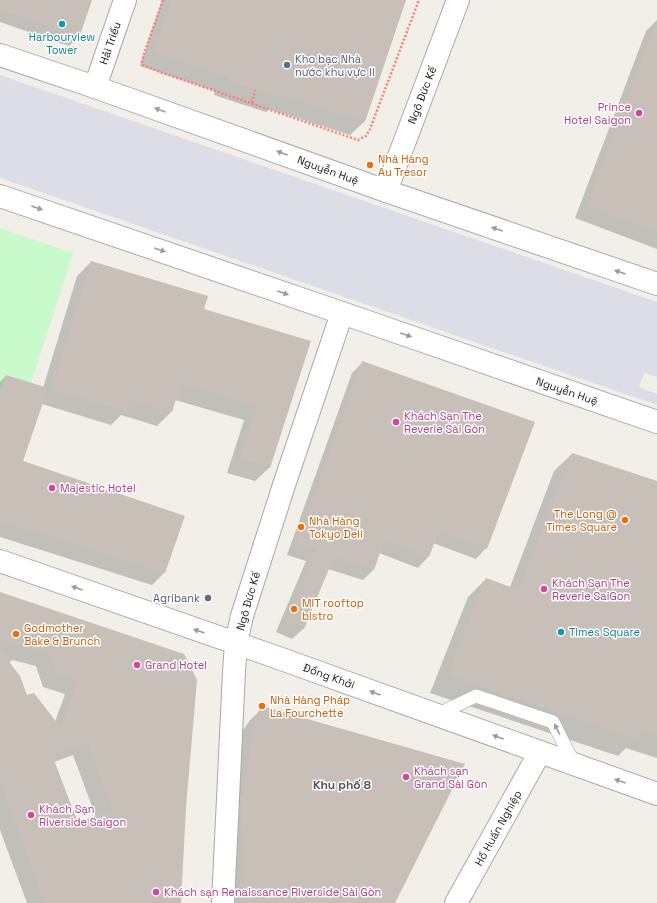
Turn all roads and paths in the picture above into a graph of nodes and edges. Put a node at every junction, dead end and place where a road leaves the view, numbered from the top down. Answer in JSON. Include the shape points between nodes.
{"nodes":[{"id":1,"x":125,"y":0,"type":"edge"},
{"id":2,"x":163,"y":0,"type":"edge"},
{"id":3,"x":419,"y":0,"type":"edge"},
{"id":4,"x":458,"y":0,"type":"edge"},
{"id":5,"x":0,"y":55,"type":"edge"},
{"id":6,"x":95,"y":87,"type":"junction"},
{"id":7,"x":256,"y":90,"type":"dead end"},
{"id":8,"x":252,"y":103,"type":"junction"},
{"id":9,"x":386,"y":191,"type":"junction"},
{"id":10,"x":0,"y":196,"type":"edge"},
{"id":11,"x":657,"y":284,"type":"edge"},
{"id":12,"x":342,"y":313,"type":"junction"},
{"id":13,"x":657,"y":422,"type":"edge"},
{"id":14,"x":0,"y":561,"type":"edge"},
{"id":15,"x":236,"y":643,"type":"junction"},
{"id":16,"x":436,"y":715,"type":"junction"},
{"id":17,"x":540,"y":752,"type":"junction"},
{"id":18,"x":574,"y":764,"type":"junction"},
{"id":19,"x":657,"y":794,"type":"edge"},
{"id":20,"x":462,"y":902,"type":"edge"},
{"id":21,"x":223,"y":903,"type":"edge"}],
"edges":[{"from":1,"to":6,"type":"street","name":"Hải Triều"},
{"from":2,"to":8,"type":"path","via":[[144,54],[143,64]]},
{"from":3,"to":8,"type":"path","via":[[366,136],[358,140]]},
{"from":4,"to":9,"type":"street","name":"Ngô Ðức Kế"},
{"from":5,"to":6,"type":"street","name":"Nguyễn Huệ"},
{"from":9,"to":6,"type":"street","name":"Nguyễn Huệ","one_way":true},
{"from":7,"to":8,"type":"path"},
{"from":11,"to":9,"type":"street","name":"Nguyễn Huệ","one_way":true},
{"from":10,"to":12,"type":"street","name":"Nguyễn Huệ","one_way":true},
{"from":12,"to":13,"type":"street","name":"Nguyễn Huệ","one_way":true},
{"from":12,"to":15,"type":"street","name":"Ngô Ðức Kế","via":[[244,608]]},
{"from":15,"to":14,"type":"street","name":"Ðồng Khởi","one_way":true},
{"from":16,"to":15,"type":"street","name":"Ðồng Khởi","one_way":true},
{"from":15,"to":21,"type":"street","name":"Ngô Ðức Kế"},
{"from":17,"to":16,"type":"street","name":"Ðồng Khởi","one_way":true},
{"from":18,"to":16,"type":"lane","one_way":true,"via":[[553,722],[476,696]]},
{"from":17,"to":18,"type":"street","name":"Ðồng Khởi"},
{"from":17,"to":20,"type":"street","name":"Hồ Huấn Nghiệp"},
{"from":19,"to":18,"type":"street","name":"Ðồng Khởi","one_way":true}]}
